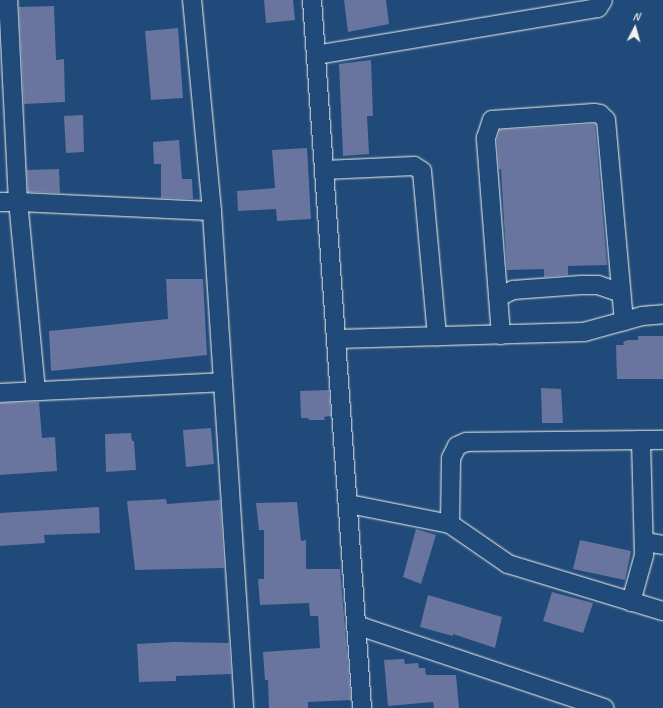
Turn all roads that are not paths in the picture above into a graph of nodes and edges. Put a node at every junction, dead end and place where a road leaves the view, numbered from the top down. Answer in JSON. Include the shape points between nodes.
{"nodes":[{"id":1,"x":8,"y":0,"type":"edge"},
{"id":2,"x":192,"y":0,"type":"edge"},
{"id":3,"x":312,"y":0,"type":"edge"},
{"id":4,"x":603,"y":0,"type":"edge"},
{"id":5,"x":316,"y":55,"type":"junction"},
{"id":6,"x":324,"y":170,"type":"junction"},
{"id":7,"x":9,"y":202,"type":"edge"},
{"id":8,"x":212,"y":211,"type":"junction"},
{"id":9,"x":621,"y":293,"type":"junction"},
{"id":10,"x":498,"y":297,"type":"junction"},
{"id":11,"x":663,"y":314,"type":"edge"},
{"id":12,"x":624,"y":321,"type":"junction"},
{"id":13,"x":501,"y":335,"type":"junction"},
{"id":14,"x":437,"y":336,"type":"junction"},
{"id":15,"x":337,"y":339,"type":"junction"},
{"id":16,"x":223,"y":382,"type":"junction"},
{"id":17,"x":36,"y":391,"type":"junction"},
{"id":18,"x":0,"y":393,"type":"edge"},
{"id":19,"x":641,"y":440,"type":"junction"},
{"id":20,"x":663,"y":440,"type":"edge"},
{"id":21,"x":349,"y":504,"type":"junction"},
{"id":22,"x":450,"y":524,"type":"junction"},
{"id":23,"x":645,"y":542,"type":"junction"},
{"id":24,"x":663,"y":545,"type":"edge"},
{"id":25,"x":631,"y":602,"type":"junction"},
{"id":26,"x":663,"y":611,"type":"edge"},
{"id":27,"x":356,"y":625,"type":"junction"},
{"id":28,"x":244,"y":708,"type":"edge"},
{"id":29,"x":362,"y":708,"type":"edge"},
{"id":30,"x":604,"y":708,"type":"edge"}],
"edges":[{"from":1,"to":7,"type":"street"},
{"from":2,"to":8,"type":"street"},
{"from":3,"to":5,"type":"street"},
{"from":4,"to":5,"type":"street","via":[[598,8]]},
{"from":5,"to":6,"type":"street"},
{"from":6,"to":14,"type":"street","via":[[414,166],[422,171]]},
{"from":6,"to":15,"type":"street"},
{"from":7,"to":8,"type":"street"},
{"from":7,"to":17,"type":"street"},
{"from":8,"to":16,"type":"street"},
{"from":9,"to":10,"type":"street","via":[[598,285],[581,285],[513,290]]},
{"from":9,"to":10,"type":"street","via":[[606,120],[600,114],[594,113],[492,120],[487,129]]},
{"from":9,"to":12,"type":"street"},
{"from":10,"to":13,"type":"street"},
{"from":11,"to":12,"type":"street"},
{"from":12,"to":13,"type":"street","via":[[584,332]]},
{"from":13,"to":14,"type":"street"},
{"from":14,"to":15,"type":"street"},
{"from":15,"to":21,"type":"street"},
{"from":16,"to":17,"type":"street"},
{"from":16,"to":28,"type":"street"},
{"from":17,"to":18,"type":"street"},
{"from":19,"to":20,"type":"street"},
{"from":19,"to":22,"type":"street","via":[[466,442],[457,446],[452,458]]},
{"from":19,"to":23,"type":"street"},
{"from":21,"to":22,"type":"street"},
{"from":21,"to":27,"type":"street"},
{"from":22,"to":25,"type":"street","via":[[508,564]]},
{"from":23,"to":24,"type":"street"},
{"from":23,"to":25,"type":"street","via":[[642,566]]},
{"from":25,"to":26,"type":"street"},
{"from":27,"to":29,"type":"street"},
{"from":27,"to":30,"type":"street"}]}
